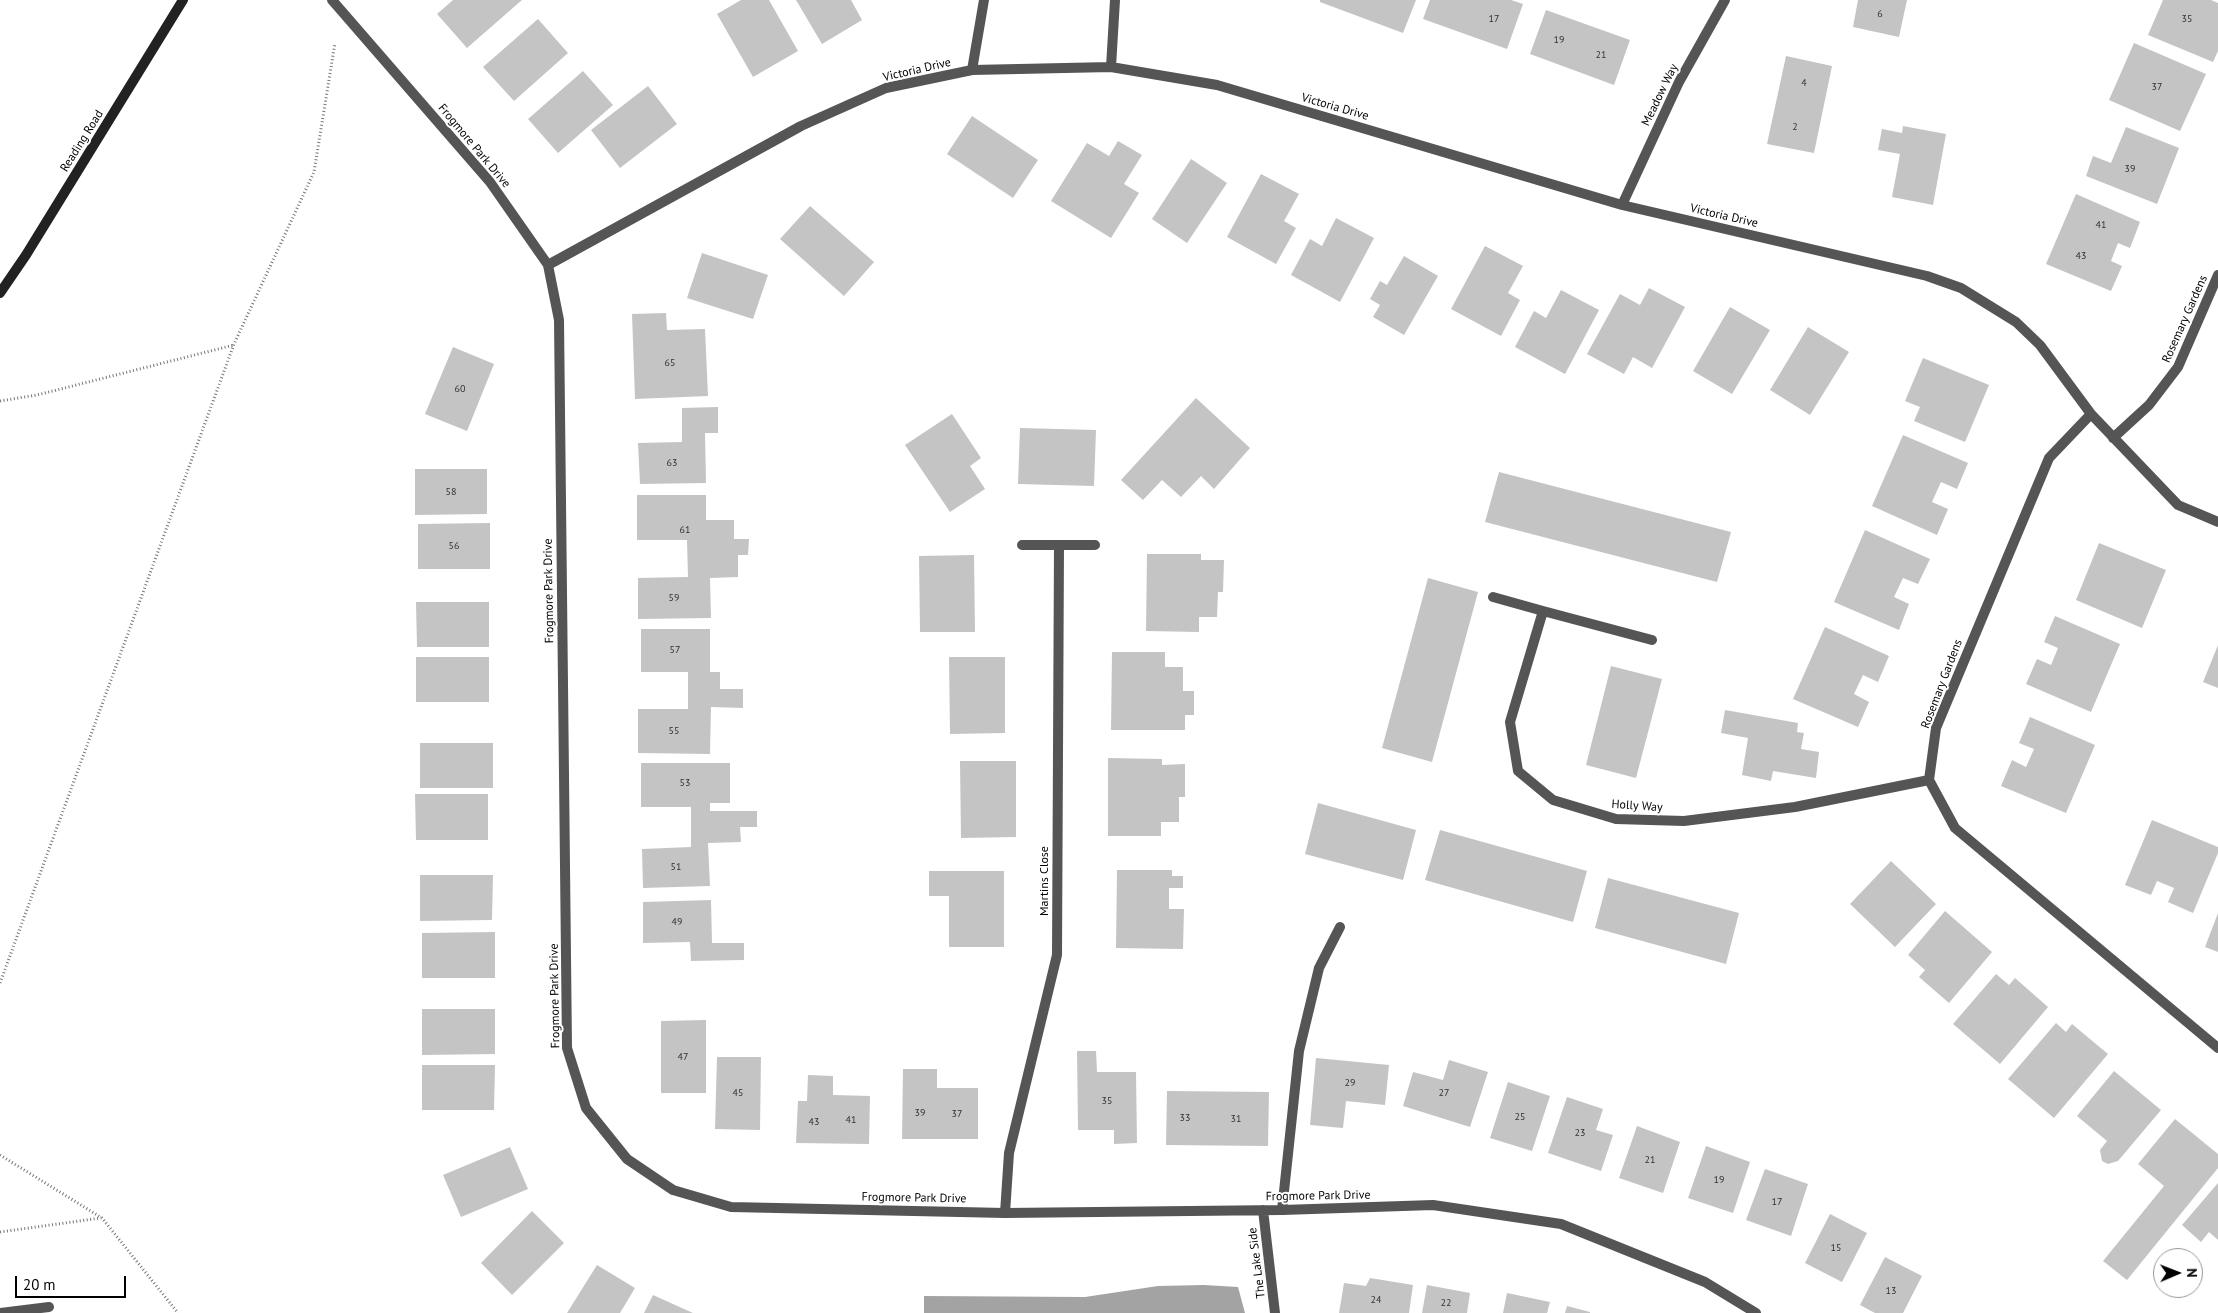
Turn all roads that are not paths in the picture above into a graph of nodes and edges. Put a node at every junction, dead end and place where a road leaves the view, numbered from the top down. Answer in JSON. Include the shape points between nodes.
{"nodes":[{"id":1,"x":183,"y":0,"type":"edge"},
{"id":2,"x":332,"y":0,"type":"edge"},
{"id":3,"x":984,"y":0,"type":"edge"},
{"id":4,"x":1115,"y":0,"type":"edge"},
{"id":5,"x":1725,"y":0,"type":"edge"},
{"id":6,"x":1111,"y":67,"type":"junction"},
{"id":7,"x":972,"y":70,"type":"junction"},
{"id":8,"x":1622,"y":205,"type":"junction"},
{"id":9,"x":548,"y":265,"type":"junction"},
{"id":10,"x":2218,"y":275,"type":"edge"},
{"id":11,"x":0,"y":293,"type":"edge"},
{"id":12,"x":2091,"y":414,"type":"junction"},
{"id":13,"x":2113,"y":438,"type":"junction"},
{"id":14,"x":2218,"y":522,"type":"edge"},
{"id":15,"x":1022,"y":544,"type":"dead end"},
{"id":16,"x":1059,"y":545,"type":"junction"},
{"id":17,"x":1095,"y":545,"type":"dead end"},
{"id":18,"x":1493,"y":597,"type":"dead end"},
{"id":19,"x":1543,"y":611,"type":"junction"},
{"id":20,"x":1652,"y":640,"type":"dead end"},
{"id":21,"x":1928,"y":780,"type":"junction"},
{"id":22,"x":1340,"y":928,"type":"dead end"},
{"id":23,"x":2218,"y":1048,"type":"edge"},
{"id":24,"x":1263,"y":1210,"type":"junction"},
{"id":25,"x":1282,"y":1210,"type":"junction"},
{"id":26,"x":1005,"y":1212,"type":"junction"},
{"id":27,"x":49,"y":1307,"type":"dead end"},
{"id":28,"x":0,"y":1313,"type":"edge"},
{"id":29,"x":1275,"y":1313,"type":"edge"},
{"id":30,"x":1756,"y":1313,"type":"edge"}],
"edges":[{"from":1,"to":11,"type":"main road","name":"Reading Road"},
{"from":2,"to":9,"type":"street","name":"Frogmore Park Drive","via":[[490,182]]},
{"from":3,"to":7,"type":"street"},
{"from":4,"to":6,"type":"street"},
{"from":5,"to":8,"type":"street","name":"Meadow Way","via":[[1679,82]]},
{"from":6,"to":7,"type":"street","name":"Victoria Drive"},
{"from":6,"to":8,"type":"street","name":"Victoria Drive","via":[[1217,85]]},
{"from":7,"to":9,"type":"street","name":"Victoria Drive","via":[[886,88],[801,126]]},
{"from":8,"to":12,"type":"street","name":"Victoria Drive","via":[[1919,274],[1961,288],[2016,322],[2040,345]]},
{"from":9,"to":26,"type":"street","name":"Frogmore Park Drive","via":[[559,320],[567,1048],[586,1108],[627,1159],[673,1190],[731,1207]]},
{"from":10,"to":13,"type":"street","name":"Rosemary Gardens","via":[[2178,367],[2149,406]]},
{"from":12,"to":13,"type":"street"},
{"from":12,"to":21,"type":"street","name":"Rosemary Gardens","via":[[2049,458],[1936,728]]},
{"from":13,"to":14,"type":"street","via":[[2178,504]]},
{"from":15,"to":16,"type":"street"},
{"from":16,"to":17,"type":"street"},
{"from":16,"to":26,"type":"street","name":"Martins Close","via":[[1057,955],[1009,1153]]},
{"from":18,"to":19,"type":"street"},
{"from":19,"to":20,"type":"street"},
{"from":19,"to":21,"type":"street","name":"Holly Way","via":[[1510,722],[1518,771],[1553,800],[1616,819],[1684,821],[1795,807]]},
{"from":21,"to":23,"type":"street","via":[[1956,828]]},
{"from":22,"to":25,"type":"street","via":[[1318,968],[1300,1051]]},
{"from":24,"to":25,"type":"street","name":"Frogmore Park Drive"},
{"from":24,"to":26,"type":"street","name":"Frogmore Park Drive"},
{"from":24,"to":29,"type":"street","name":"The Lake Side"},
{"from":25,"to":30,"type":"street","name":"Frogmore Park Drive","via":[[1433,1205],[1561,1224],[1705,1282]]},
{"from":27,"to":28,"type":"street"}]}
